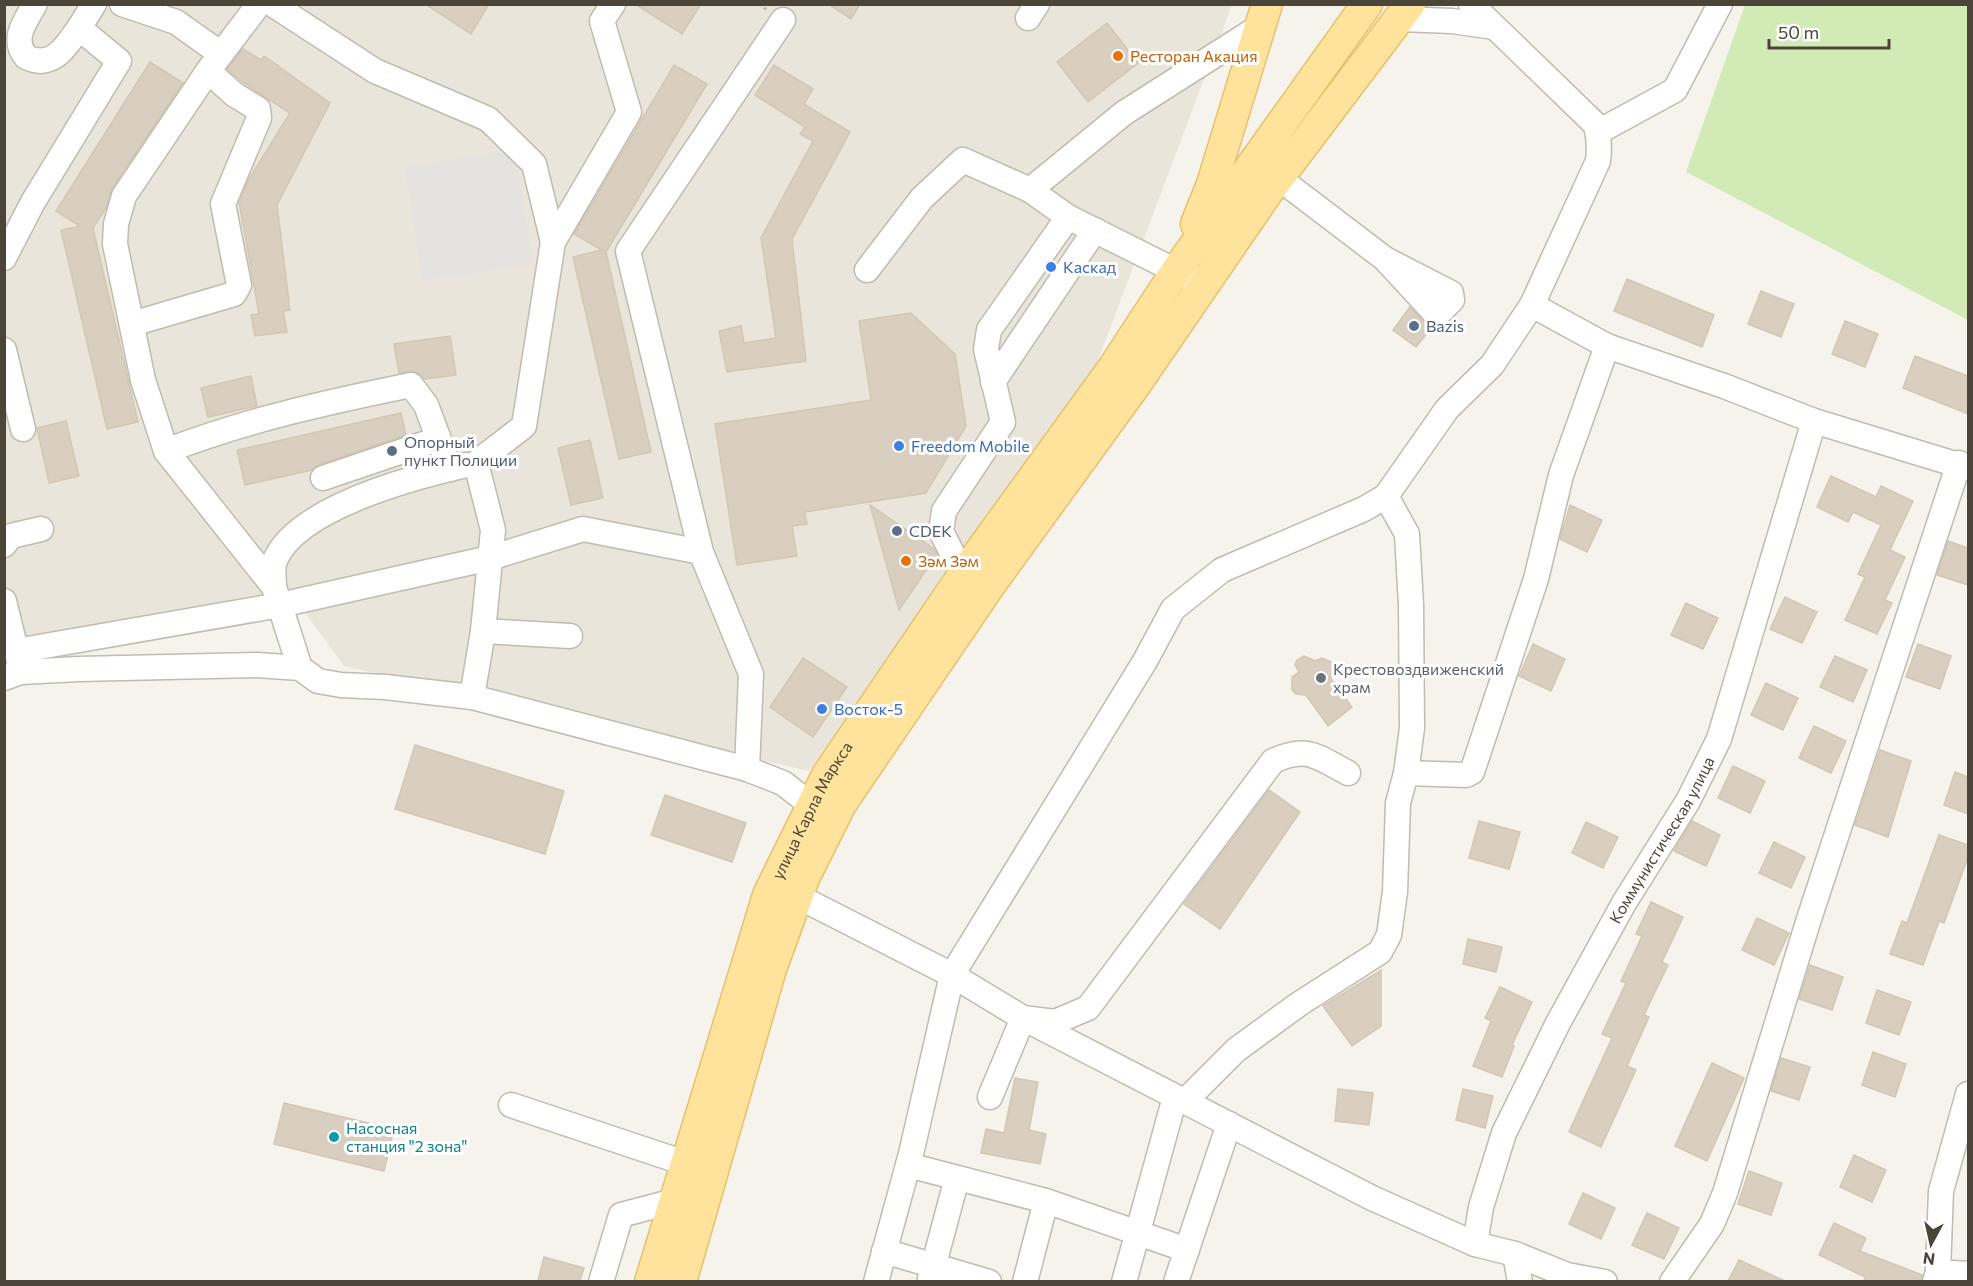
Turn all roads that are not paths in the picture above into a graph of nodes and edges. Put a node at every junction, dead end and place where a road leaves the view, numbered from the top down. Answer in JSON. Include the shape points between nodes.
{"nodes":[{"id":1,"x":35,"y":4,"type":"edge"},
{"id":2,"x":94,"y":4,"type":"edge"},
{"id":3,"x":122,"y":4,"type":"edge"},
{"id":4,"x":259,"y":4,"type":"edge"},
{"id":5,"x":272,"y":4,"type":"edge"},
{"id":6,"x":613,"y":4,"type":"edge"},
{"id":7,"x":1367,"y":4,"type":"edge"},
{"id":8,"x":1471,"y":4,"type":"edge"},
{"id":9,"x":1720,"y":4,"type":"edge"},
{"id":10,"x":1395,"y":9,"type":"edge"},
{"id":11,"x":1263,"y":16,"type":"edge"},
{"id":12,"x":783,"y":20,"type":"dead end"},
{"id":13,"x":1494,"y":27,"type":"junction"},
{"id":14,"x":79,"y":28,"type":"junction"},
{"id":15,"x":214,"y":63,"type":"junction"},
{"id":16,"x":1598,"y":132,"type":"junction"},
{"id":17,"x":1280,"y":179,"type":"junction"},
{"id":18,"x":1030,"y":190,"type":"junction"},
{"id":19,"x":1068,"y":217,"type":"junction"},
{"id":20,"x":1095,"y":230,"type":"junction"},
{"id":21,"x":553,"y":242,"type":"junction"},
{"id":22,"x":4,"y":258,"type":"edge"},
{"id":23,"x":1384,"y":259,"type":"dead end"},
{"id":24,"x":867,"y":270,"type":"dead end"},
{"id":25,"x":1177,"y":270,"type":"junction"},
{"id":26,"x":1203,"y":286,"type":"junction"},
{"id":27,"x":1532,"y":305,"type":"junction"},
{"id":28,"x":132,"y":324,"type":"junction"},
{"id":29,"x":1607,"y":346,"type":"junction"},
{"id":30,"x":4,"y":350,"type":"edge"},
{"id":31,"x":1124,"y":376,"type":"junction"},
{"id":32,"x":993,"y":382,"type":"junction"},
{"id":33,"x":1814,"y":421,"type":"junction"},
{"id":34,"x":23,"y":429,"type":"dead end"},
{"id":35,"x":438,"y":439,"type":"junction"},
{"id":36,"x":166,"y":451,"type":"junction"},
{"id":37,"x":476,"y":463,"type":"junction"},
{"id":38,"x":1964,"y":465,"type":"edge"},
{"id":39,"x":450,"y":469,"type":"junction"},
{"id":40,"x":323,"y":478,"type":"dead end"},
{"id":41,"x":1386,"y":496,"type":"junction"},
{"id":42,"x":41,"y":529,"type":"dead end"},
{"id":43,"x":4,"y":545,"type":"edge"},
{"id":44,"x":701,"y":552,"type":"junction"},
{"id":45,"x":490,"y":558,"type":"junction"},
{"id":46,"x":963,"y":574,"type":"junction"},
{"id":47,"x":277,"y":596,"type":"junction"},
{"id":48,"x":4,"y":601,"type":"edge"},
{"id":49,"x":483,"y":631,"type":"junction"},
{"id":50,"x":570,"y":636,"type":"dead end"},
{"id":51,"x":14,"y":667,"type":"edge"},
{"id":52,"x":300,"y":668,"type":"junction"},
{"id":53,"x":472,"y":697,"type":"junction"},
{"id":54,"x":747,"y":770,"type":"junction"},
{"id":55,"x":1348,"y":773,"type":"dead end"},
{"id":56,"x":1406,"y":773,"type":"junction"},
{"id":57,"x":823,"y":810,"type":"junction"},
{"id":58,"x":797,"y":896,"type":"junction"},
{"id":59,"x":952,"y":975,"type":"junction"},
{"id":60,"x":1023,"y":1018,"type":"junction"},
{"id":61,"x":1968,"y":1094,"type":"edge"},
{"id":62,"x":990,"y":1097,"type":"dead end"},
{"id":63,"x":1180,"y":1099,"type":"junction"},
{"id":64,"x":511,"y":1105,"type":"dead end"},
{"id":65,"x":1229,"y":1124,"type":"junction"},
{"id":66,"x":685,"y":1162,"type":"junction"},
{"id":67,"x":908,"y":1166,"type":"junction"},
{"id":68,"x":957,"y":1178,"type":"junction"},
{"id":69,"x":674,"y":1201,"type":"junction"},
{"id":70,"x":1046,"y":1201,"type":"junction"},
{"id":71,"x":1139,"y":1234,"type":"junction"},
{"id":72,"x":1475,"y":1244,"type":"junction"},
{"id":73,"x":1187,"y":1250,"type":"junction"},
{"id":74,"x":884,"y":1251,"type":"junction"},
{"id":75,"x":1515,"y":1254,"type":"junction"},
{"id":76,"x":932,"y":1273,"type":"edge"},
{"id":77,"x":1968,"y":1274,"type":"edge"},
{"id":78,"x":1936,"y":1277,"type":"edge"},
{"id":79,"x":601,"y":1281,"type":"edge"},
{"id":80,"x":650,"y":1281,"type":"edge"},
{"id":81,"x":681,"y":1281,"type":"edge"},
{"id":82,"x":876,"y":1281,"type":"edge"},
{"id":83,"x":989,"y":1281,"type":"edge"},
{"id":84,"x":1025,"y":1281,"type":"edge"},
{"id":85,"x":1124,"y":1281,"type":"edge"},
{"id":86,"x":1176,"y":1281,"type":"edge"},
{"id":87,"x":1520,"y":1281,"type":"edge"},
{"id":88,"x":1605,"y":1281,"type":"edge"},
{"id":89,"x":1672,"y":1281,"type":"edge"}],
"edges":[{"from":1,"to":14,"type":"street","via":[[18,42],[26,57],[52,59]]},
{"from":2,"to":14,"type":"street"},
{"from":3,"to":15,"type":"street","via":[[176,22]]},
{"from":4,"to":15,"type":"street"},
{"from":5,"to":21,"type":"street","via":[[375,70],[488,119],[534,164]]},
{"from":6,"to":21,"type":"street","via":[[602,21],[629,112]]},
{"from":7,"to":25,"type":"main road"},
{"from":8,"to":13,"type":"street"},
{"from":9,"to":16,"type":"street","via":[[1675,90]]},
{"from":10,"to":13,"type":"street"},
{"from":10,"to":17,"type":"main road"},
{"from":11,"to":18,"type":"street","via":[[1124,113]]},
{"from":11,"to":25,"type":"main road","via":[[1212,184]]},
{"from":12,"to":44,"type":"street","via":[[628,251]]},
{"from":13,"to":16,"type":"street","via":[[1596,125]]},
{"from":14,"to":22,"type":"street","via":[[118,61]]},
{"from":15,"to":28,"type":"street","via":[[124,196],[116,224],[116,244]]},
{"from":15,"to":28,"type":"street","via":[[235,95],[258,109],[258,118],[224,204],[239,285],[234,294]]},
{"from":16,"to":27,"type":"street","via":[[1598,161]]},
{"from":17,"to":23,"type":"street"},
{"from":17,"to":26,"type":"main road"},
{"from":18,"to":19,"type":"street"},
{"from":18,"to":24,"type":"street","via":[[963,160],[922,198]]},
{"from":19,"to":20,"type":"street"},
{"from":19,"to":32,"type":"street","via":[[989,330],[986,349]]},
{"from":20,"to":25,"type":"street"},
{"from":20,"to":32,"type":"street"},
{"from":21,"to":37,"type":"street","via":[[525,426]]},
{"from":25,"to":26,"type":"street"},
{"from":25,"to":31,"type":"main road"},
{"from":26,"to":31,"type":"main road"},
{"from":27,"to":29,"type":"street"},
{"from":27,"to":41,"type":"street","via":[[1492,365],[1447,409]]},
{"from":28,"to":36,"type":"street","via":[[143,380]]},
{"from":29,"to":33,"type":"street"},
{"from":29,"to":56,"type":"street","via":[[1561,476],[1536,579],[1472,772]]},
{"from":30,"to":34,"type":"street"},
{"from":31,"to":46,"type":"main road","name":"улица Карла Маркса"},
{"from":31,"to":57,"type":"main road","name":"улица Карла Маркса","via":[[990,585]]},
{"from":32,"to":46,"type":"street","via":[[1003,422],[944,511],[941,531]]},
{"from":33,"to":38,"type":"street"},
{"from":33,"to":72,"type":"street","name":"Коммунистическая улица","via":[[1719,739],[1688,801],[1618,913],[1504,1133],[1481,1207]]},
{"from":35,"to":36,"type":"street","via":[[426,405],[411,385],[248,423]]},
{"from":35,"to":39,"type":"street"},
{"from":35,"to":40,"type":"street"},
{"from":36,"to":47,"type":"street"},
{"from":37,"to":39,"type":"street"},
{"from":37,"to":45,"type":"street","via":[[493,530]]},
{"from":38,"to":89,"type":"street","via":[[1808,922],[1725,1193],[1712,1224]]},
{"from":39,"to":47,"type":"street","via":[[359,497],[293,534],[274,561]]},
{"from":41,"to":56,"type":"street","via":[[1407,534],[1412,728]]},
{"from":41,"to":59,"type":"street","via":[[1222,570],[1173,609],[1146,661]]},
{"from":42,"to":43,"type":"street","via":[[11,536]]},
{"from":44,"to":45,"type":"street","via":[[583,529]]},
{"from":44,"to":54,"type":"street","via":[[751,674]]},
{"from":45,"to":47,"type":"street"},
{"from":45,"to":49,"type":"street"},
{"from":46,"to":57,"type":"main road","name":"улица Карла Маркса","via":[[826,775]]},
{"from":47,"to":51,"type":"street"},
{"from":47,"to":52,"type":"street"},
{"from":48,"to":51,"type":"street"},
{"from":49,"to":50,"type":"street"},
{"from":49,"to":53,"type":"street"},
{"from":51,"to":52,"type":"street","via":[[257,664]]},
{"from":52,"to":53,"type":"street","via":[[318,681],[341,686]]},
{"from":53,"to":54,"type":"street"},
{"from":54,"to":57,"type":"street","via":[[783,783]]},
{"from":55,"to":60,"type":"street","via":[[1309,753],[1292,752],[1273,760],[1088,1008],[1055,1022]]},
{"from":56,"to":63,"type":"street","via":[[1398,803],[1395,892],[1389,935],[1380,952],[1236,1050]]},
{"from":57,"to":58,"type":"main road","name":"улица Карла Маркса"},
{"from":57,"to":66,"type":"main road","name":"улица Карла Маркса","via":[[768,895]]},
{"from":58,"to":59,"type":"street"},
{"from":58,"to":81,"type":"main road","name":"улица Карла Маркса","via":[[771,969]]},
{"from":59,"to":60,"type":"street"},
{"from":59,"to":67,"type":"street"},
{"from":60,"to":62,"type":"street"},
{"from":60,"to":63,"type":"street"},
{"from":61,"to":78,"type":"street","via":[[1941,1191]]},
{"from":63,"to":65,"type":"street"},
{"from":63,"to":71,"type":"street"},
{"from":64,"to":66,"type":"street"},
{"from":65,"to":72,"type":"street","via":[[1372,1198]]},
{"from":65,"to":73,"type":"street"},
{"from":66,"to":69,"type":"main road","name":"улица Карла Маркса"},
{"from":67,"to":68,"type":"street"},
{"from":67,"to":74,"type":"street"},
{"from":68,"to":70,"type":"street"},
{"from":68,"to":76,"type":"street"},
{"from":69,"to":79,"type":"street","via":[[621,1215]]},
{"from":69,"to":80,"type":"main road","name":"улица Карла Маркса"},
{"from":70,"to":71,"type":"street"},
{"from":70,"to":84,"type":"street"},
{"from":71,"to":73,"type":"street"},
{"from":71,"to":85,"type":"street"},
{"from":72,"to":75,"type":"street"},
{"from":73,"to":86,"type":"street"},
{"from":74,"to":76,"type":"street"},
{"from":74,"to":82,"type":"street"},
{"from":75,"to":87,"type":"street"},
{"from":75,"to":88,"type":"street","via":[[1567,1275]]},
{"from":76,"to":83,"type":"street"},
{"from":77,"to":78,"type":"street"}]}
